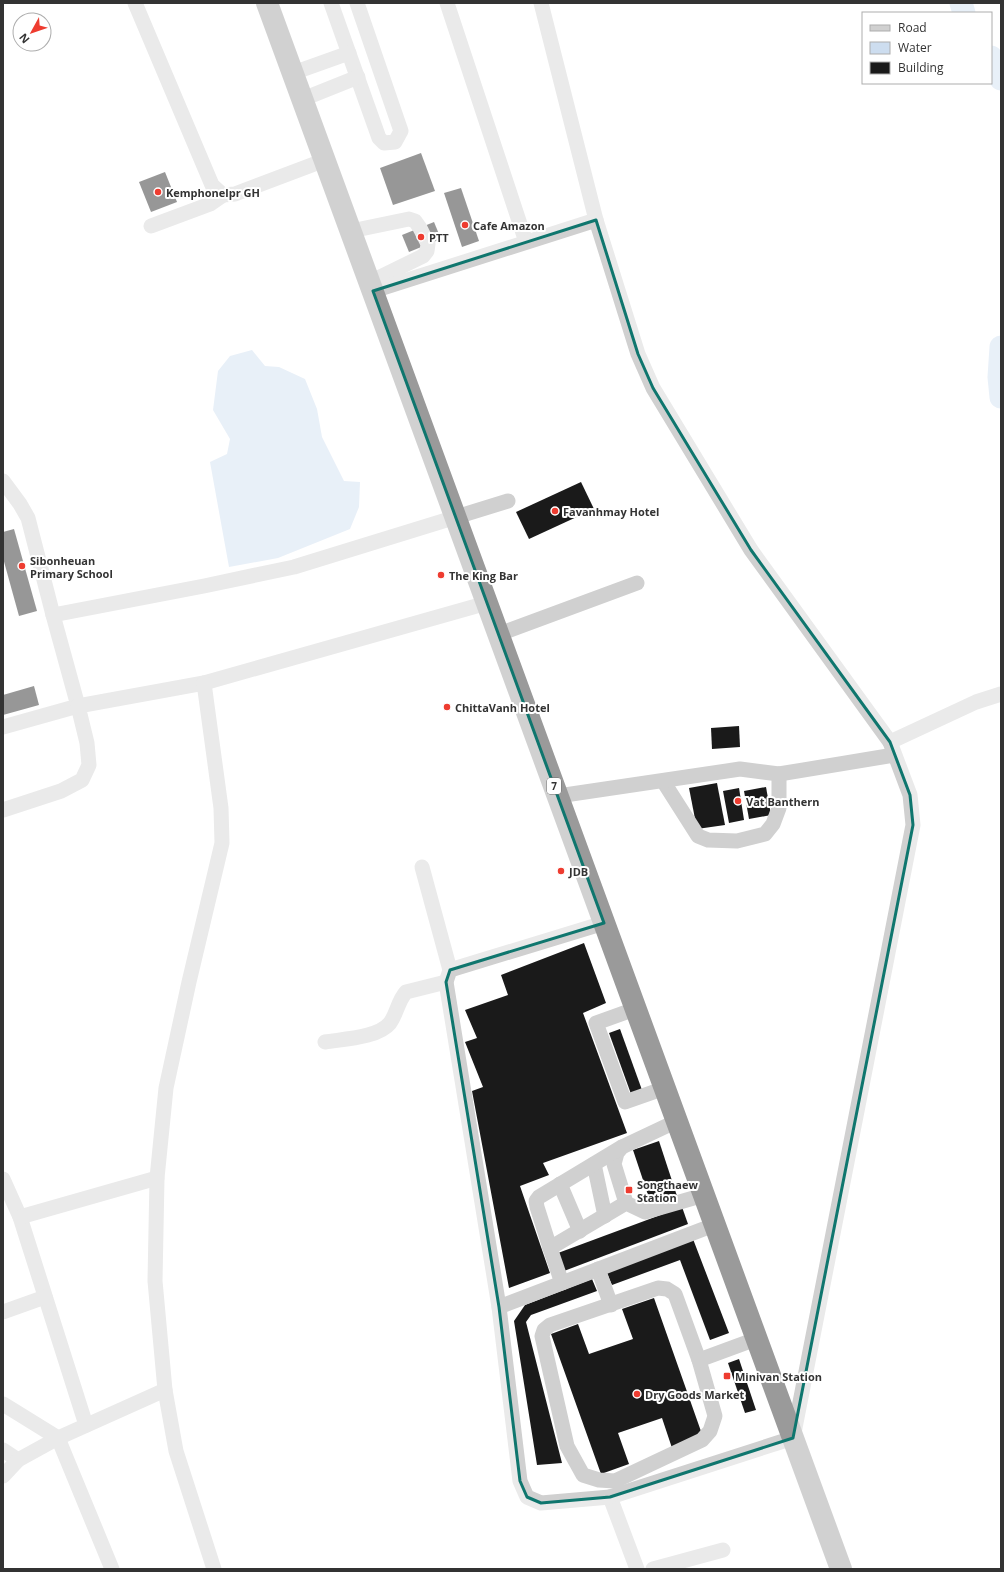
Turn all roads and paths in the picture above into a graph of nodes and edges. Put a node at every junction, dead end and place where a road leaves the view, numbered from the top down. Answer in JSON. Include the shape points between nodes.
{"nodes":[{"id":1,"x":135,"y":3,"type":"edge"},
{"id":2,"x":268,"y":3,"type":"edge"},
{"id":3,"x":332,"y":3,"type":"edge"},
{"id":4,"x":357,"y":3,"type":"edge"},
{"id":5,"x":447,"y":3,"type":"edge"},
{"id":6,"x":541,"y":3,"type":"edge"},
{"id":7,"x":349,"y":53,"type":"junction"},
{"id":8,"x":293,"y":73,"type":"junction"},
{"id":9,"x":358,"y":77,"type":"junction"},
{"id":10,"x":303,"y":99,"type":"junction"},
{"id":11,"x":325,"y":160,"type":"junction"},
{"id":12,"x":223,"y":195,"type":"junction"},
{"id":13,"x":596,"y":220,"type":"junction"},
{"id":14,"x":151,"y":226,"type":"dead end"},
{"id":15,"x":351,"y":231,"type":"junction"},
{"id":16,"x":526,"y":242,"type":"junction"},
{"id":17,"x":371,"y":286,"type":"junction"},
{"id":18,"x":3,"y":481,"type":"edge"},
{"id":19,"x":508,"y":501,"type":"dead end"},
{"id":20,"x":456,"y":518,"type":"junction"},
{"id":21,"x":637,"y":583,"type":"dead end"},
{"id":22,"x":487,"y":603,"type":"junction"},
{"id":23,"x":53,"y":615,"type":"junction"},
{"id":24,"x":498,"y":634,"type":"junction"},
{"id":25,"x":204,"y":683,"type":"junction"},
{"id":26,"x":1001,"y":694,"type":"edge"},
{"id":27,"x":78,"y":706,"type":"junction"},
{"id":28,"x":3,"y":726,"type":"edge"},
{"id":29,"x":892,"y":748,"type":"junction"},
{"id":30,"x":779,"y":774,"type":"junction"},
{"id":31,"x":663,"y":781,"type":"junction"},
{"id":32,"x":558,"y":796,"type":"junction"},
{"id":33,"x":3,"y":810,"type":"edge"},
{"id":34,"x":422,"y":867,"type":"dead end"},
{"id":35,"x":604,"y":923,"type":"junction"},
{"id":36,"x":448,"y":976,"type":"junction"},
{"id":37,"x":636,"y":1009,"type":"junction"},
{"id":38,"x":325,"y":1042,"type":"dead end"},
{"id":39,"x":664,"y":1088,"type":"junction"},
{"id":40,"x":677,"y":1121,"type":"junction"},
{"id":41,"x":622,"y":1147,"type":"junction"},
{"id":42,"x":594,"y":1164,"type":"junction"},
{"id":43,"x":157,"y":1178,"type":"junction"},
{"id":44,"x":3,"y":1179,"type":"edge"},
{"id":45,"x":560,"y":1184,"type":"junction"},
{"id":46,"x":704,"y":1195,"type":"junction"},
{"id":47,"x":626,"y":1202,"type":"junction"},
{"id":48,"x":605,"y":1216,"type":"junction"},
{"id":49,"x":20,"y":1217,"type":"junction"},
{"id":50,"x":714,"y":1225,"type":"junction"},
{"id":51,"x":580,"y":1231,"type":"junction"},
{"id":52,"x":550,"y":1248,"type":"junction"},
{"id":53,"x":598,"y":1269,"type":"junction"},
{"id":54,"x":562,"y":1283,"type":"junction"},
{"id":55,"x":45,"y":1296,"type":"junction"},
{"id":56,"x":611,"y":1305,"type":"junction"},
{"id":57,"x":499,"y":1307,"type":"junction"},
{"id":58,"x":3,"y":1312,"type":"edge"},
{"id":59,"x":756,"y":1339,"type":"junction"},
{"id":60,"x":699,"y":1360,"type":"junction"},
{"id":61,"x":165,"y":1390,"type":"junction"},
{"id":62,"x":3,"y":1404,"type":"edge"},
{"id":63,"x":86,"y":1425,"type":"junction"},
{"id":64,"x":58,"y":1438,"type":"junction"},
{"id":65,"x":793,"y":1438,"type":"junction"},
{"id":66,"x":3,"y":1450,"type":"edge"},
{"id":67,"x":18,"y":1460,"type":"junction"},
{"id":68,"x":3,"y":1476,"type":"edge"},
{"id":69,"x":610,"y":1497,"type":"junction"},
{"id":70,"x":723,"y":1550,"type":"dead end"},
{"id":71,"x":112,"y":1569,"type":"edge"},
{"id":72,"x":214,"y":1569,"type":"edge"},
{"id":73,"x":637,"y":1569,"type":"edge"},
{"id":74,"x":653,"y":1569,"type":"edge"},
{"id":75,"x":840,"y":1569,"type":"edge"}],
"edges":[{"from":1,"to":12,"type":"street","via":[[212,185]]},
{"from":2,"to":8,"type":"highway","number":"7"},
{"from":3,"to":7,"type":"street"},
{"from":4,"to":9,"type":"street","via":[[401,132],[395,142],[384,143],[380,138]]},
{"from":5,"to":16,"type":"street"},
{"from":6,"to":13,"type":"street"},
{"from":7,"to":8,"type":"street"},
{"from":7,"to":9,"type":"street"},
{"from":8,"to":10,"type":"highway","number":"7"},
{"from":9,"to":10,"type":"street"},
{"from":10,"to":11,"type":"highway","number":"7"},
{"from":11,"to":12,"type":"street","via":[[235,194]]},
{"from":11,"to":15,"type":"highway","number":"7"},
{"from":12,"to":14,"type":"street","via":[[210,204]]},
{"from":13,"to":16,"type":"street"},
{"from":13,"to":29,"type":"street","via":[[638,354],[654,388],[751,550]]},
{"from":15,"to":17,"type":"highway","number":"7"},
{"from":15,"to":17,"type":"street","via":[[409,219],[415,221],[428,244],[423,256]]},
{"from":16,"to":17,"type":"street"},
{"from":17,"to":20,"type":"highway","number":"7"},
{"from":18,"to":23,"type":"street","via":[[28,518]]},
{"from":19,"to":20,"type":"street"},
{"from":20,"to":22,"type":"highway","number":"7"},
{"from":20,"to":23,"type":"street","via":[[294,567]]},
{"from":21,"to":24,"type":"street"},
{"from":22,"to":24,"type":"highway","number":"7"},
{"from":22,"to":25,"type":"street"},
{"from":23,"to":27,"type":"street"},
{"from":24,"to":32,"type":"highway","number":"7"},
{"from":25,"to":27,"type":"street"},
{"from":25,"to":43,"type":"street","via":[[221,808],[222,843],[166,1088]]},
{"from":26,"to":29,"type":"street","via":[[976,702]]},
{"from":27,"to":28,"type":"street"},
{"from":27,"to":33,"type":"street","via":[[87,743],[89,765],[82,780],[61,791]]},
{"from":29,"to":30,"type":"street"},
{"from":29,"to":65,"type":"street","via":[[910,795],[913,825]]},
{"from":30,"to":31,"type":"street","via":[[740,770]]},
{"from":30,"to":31,"type":"street","via":[[779,808],[773,824],[765,834],[737,841],[708,840],[698,836]]},
{"from":31,"to":32,"type":"street"},
{"from":32,"to":35,"type":"highway","number":"7"},
{"from":34,"to":36,"type":"street"},
{"from":35,"to":36,"type":"street"},
{"from":35,"to":37,"type":"highway","number":"7"},
{"from":36,"to":38,"type":"street","via":[[406,992],[385,1028],[372,1034]]},
{"from":36,"to":57,"type":"street"},
{"from":37,"to":39,"type":"highway","number":"7"},
{"from":37,"to":39,"type":"street","via":[[596,1023],[625,1102]]},
{"from":39,"to":40,"type":"highway","number":"7"},
{"from":40,"to":41,"type":"street"},
{"from":40,"to":46,"type":"highway","number":"7"},
{"from":41,"to":42,"type":"street"},
{"from":41,"to":47,"type":"street","via":[[614,1164]]},
{"from":42,"to":45,"type":"street"},
{"from":42,"to":48,"type":"street"},
{"from":43,"to":49,"type":"street"},
{"from":43,"to":61,"type":"street","via":[[155,1281]]},
{"from":44,"to":49,"type":"street"},
{"from":45,"to":51,"type":"street"},
{"from":45,"to":52,"type":"street","via":[[536,1201]]},
{"from":46,"to":47,"type":"street","via":[[645,1212]]},
{"from":46,"to":50,"type":"highway","number":"7"},
{"from":47,"to":48,"type":"street"},
{"from":48,"to":51,"type":"street"},
{"from":49,"to":55,"type":"street"},
{"from":50,"to":53,"type":"street"},
{"from":50,"to":59,"type":"highway","number":"7"},
{"from":51,"to":52,"type":"street"},
{"from":52,"to":54,"type":"street"},
{"from":53,"to":54,"type":"street"},
{"from":53,"to":56,"type":"street"},
{"from":54,"to":57,"type":"street"},
{"from":55,"to":58,"type":"street"},
{"from":55,"to":63,"type":"street"},
{"from":56,"to":60,"type":"street","via":[[658,1288],[675,1294]]},
{"from":56,"to":60,"type":"street","via":[[550,1325],[542,1336],[567,1446],[583,1475],[615,1481],[702,1440],[710,1431],[715,1416]]},
{"from":57,"to":69,"type":"street","via":[[520,1481],[527,1497],[541,1503]]},
{"from":59,"to":60,"type":"street"},
{"from":59,"to":65,"type":"highway","number":"7"},
{"from":61,"to":63,"type":"street"},
{"from":61,"to":72,"type":"street","via":[[176,1451]]},
{"from":62,"to":64,"type":"street"},
{"from":63,"to":64,"type":"street"},
{"from":64,"to":67,"type":"street"},
{"from":64,"to":71,"type":"street"},
{"from":65,"to":69,"type":"street"},
{"from":65,"to":75,"type":"highway","number":"7"},
{"from":66,"to":67,"type":"street"},
{"from":67,"to":68,"type":"street"},
{"from":69,"to":73,"type":"street"},
{"from":70,"to":74,"type":"street"}]}
